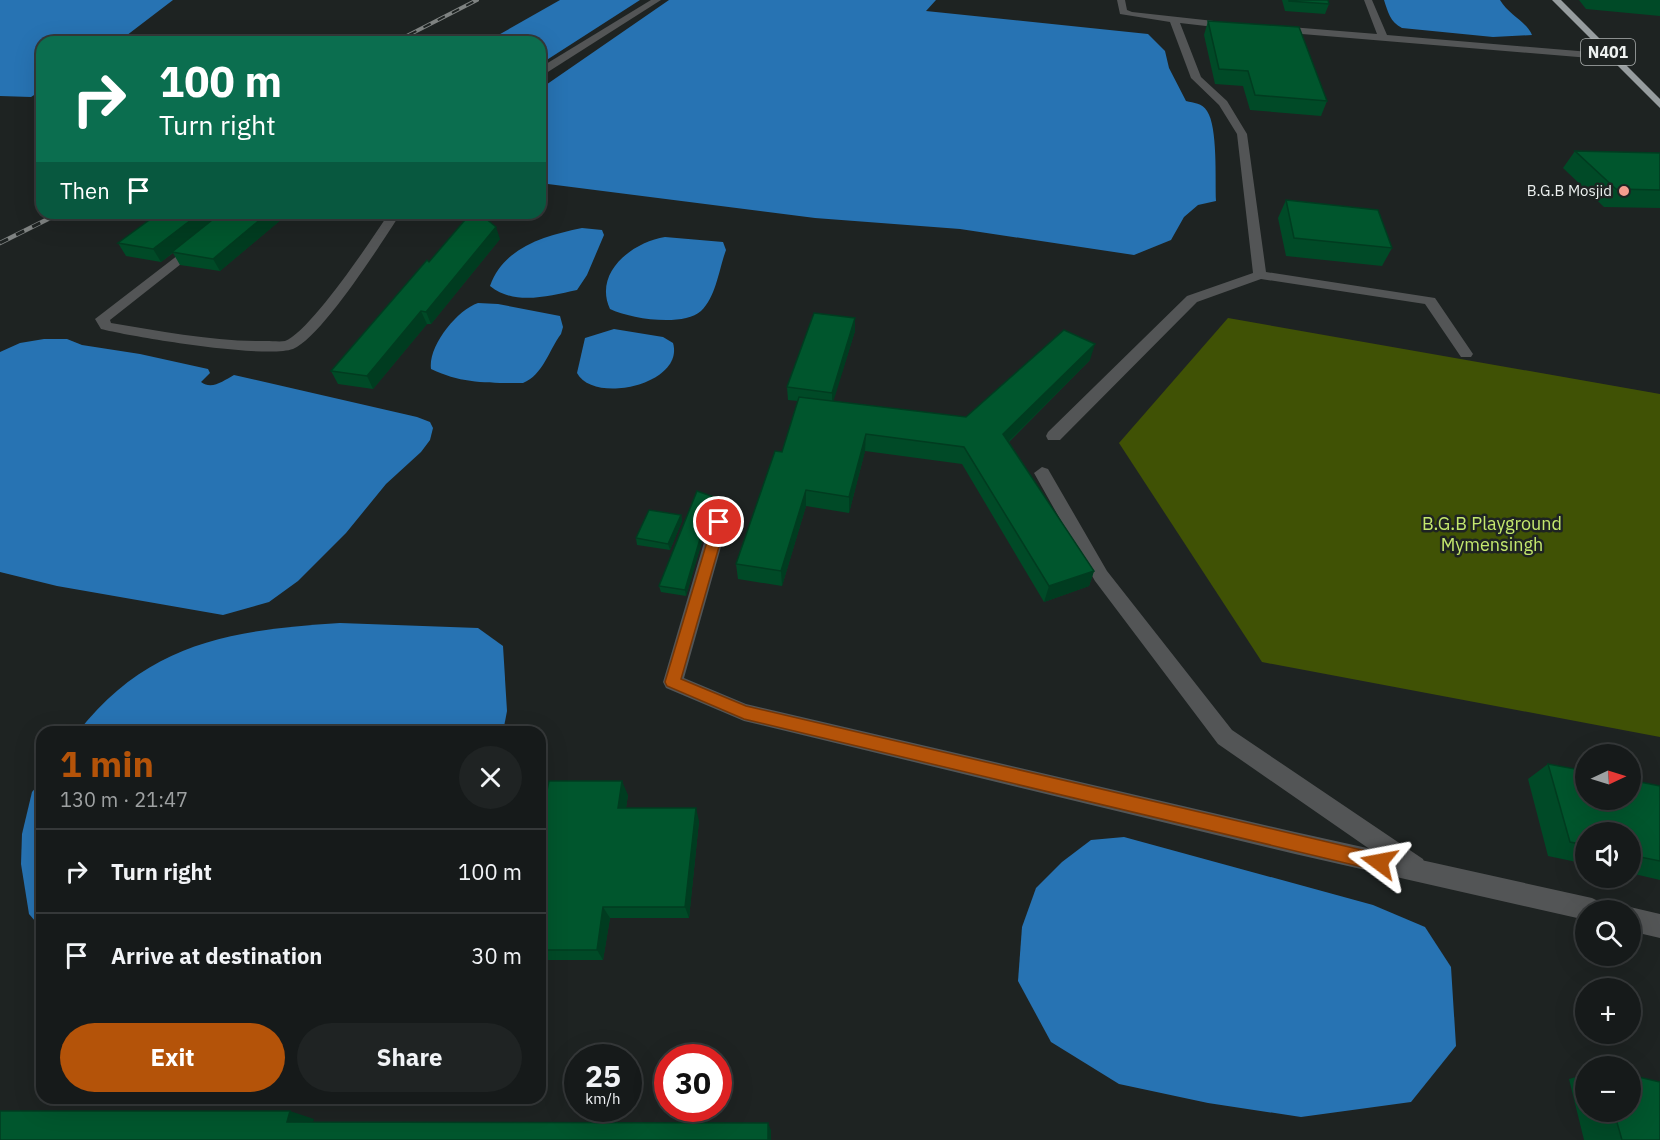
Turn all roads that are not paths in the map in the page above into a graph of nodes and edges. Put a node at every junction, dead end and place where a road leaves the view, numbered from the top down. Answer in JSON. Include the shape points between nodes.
{"nodes":[{"id":1,"x":657,"y":0,"type":"edge"},
{"id":2,"x":1121,"y":0,"type":"edge"},
{"id":3,"x":1368,"y":0,"type":"edge"},
{"id":4,"x":1556,"y":0,"type":"edge"},
{"id":5,"x":1176,"y":22,"type":"junction"},
{"id":6,"x":1245,"y":27,"type":"edge"},
{"id":7,"x":1268,"y":29,"type":"edge"},
{"id":8,"x":1383,"y":37,"type":"junction"},
{"id":9,"x":1614,"y":57,"type":"junction"},
{"id":10,"x":546,"y":69,"type":"edge"},
{"id":11,"x":1660,"y":105,"type":"edge"},
{"id":12,"x":391,"y":219,"type":"edge"},
{"id":13,"x":204,"y":239,"type":"edge"},
{"id":14,"x":1260,"y":275,"type":"junction"},
{"id":15,"x":1466,"y":354,"type":"dead end"},
{"id":16,"x":1054,"y":436,"type":"dead end"},
{"id":17,"x":1042,"y":473,"type":"dead end"},
{"id":18,"x":719,"y":522,"type":"dead end"},
{"id":19,"x":1422,"y":872,"type":"junction"},
{"id":20,"x":1575,"y":906,"type":"edge"},
{"id":21,"x":1641,"y":922,"type":"edge"},
{"id":22,"x":1660,"y":926,"type":"edge"}],
"edges":[{"from":1,"to":10,"type":"street"},
{"from":2,"to":5,"type":"street","via":[[1123,12]]},
{"from":3,"to":8,"type":"street"},
{"from":4,"to":9,"type":"highway","number":"N401"},
{"from":5,"to":6,"type":"street"},
{"from":5,"to":14,"type":"street","via":[[1196,78],[1223,104],[1242,134]]},
{"from":7,"to":8,"type":"street"},
{"from":8,"to":9,"type":"street"},
{"from":9,"to":11,"type":"highway","number":"N401"},
{"from":12,"to":13,"type":"street","via":[[363,263],[313,324],[289,345],[198,341],[106,326],[102,319]]},
{"from":14,"to":15,"type":"street","via":[[1430,302]]},
{"from":14,"to":16,"type":"street","via":[[1192,299]]},
{"from":17,"to":19,"type":"street","via":[[1101,576],[1225,737]]},
{"from":18,"to":19,"type":"street","via":[[673,682],[744,712]]},
{"from":19,"to":20,"type":"street"},
{"from":21,"to":22,"type":"street"}]}
